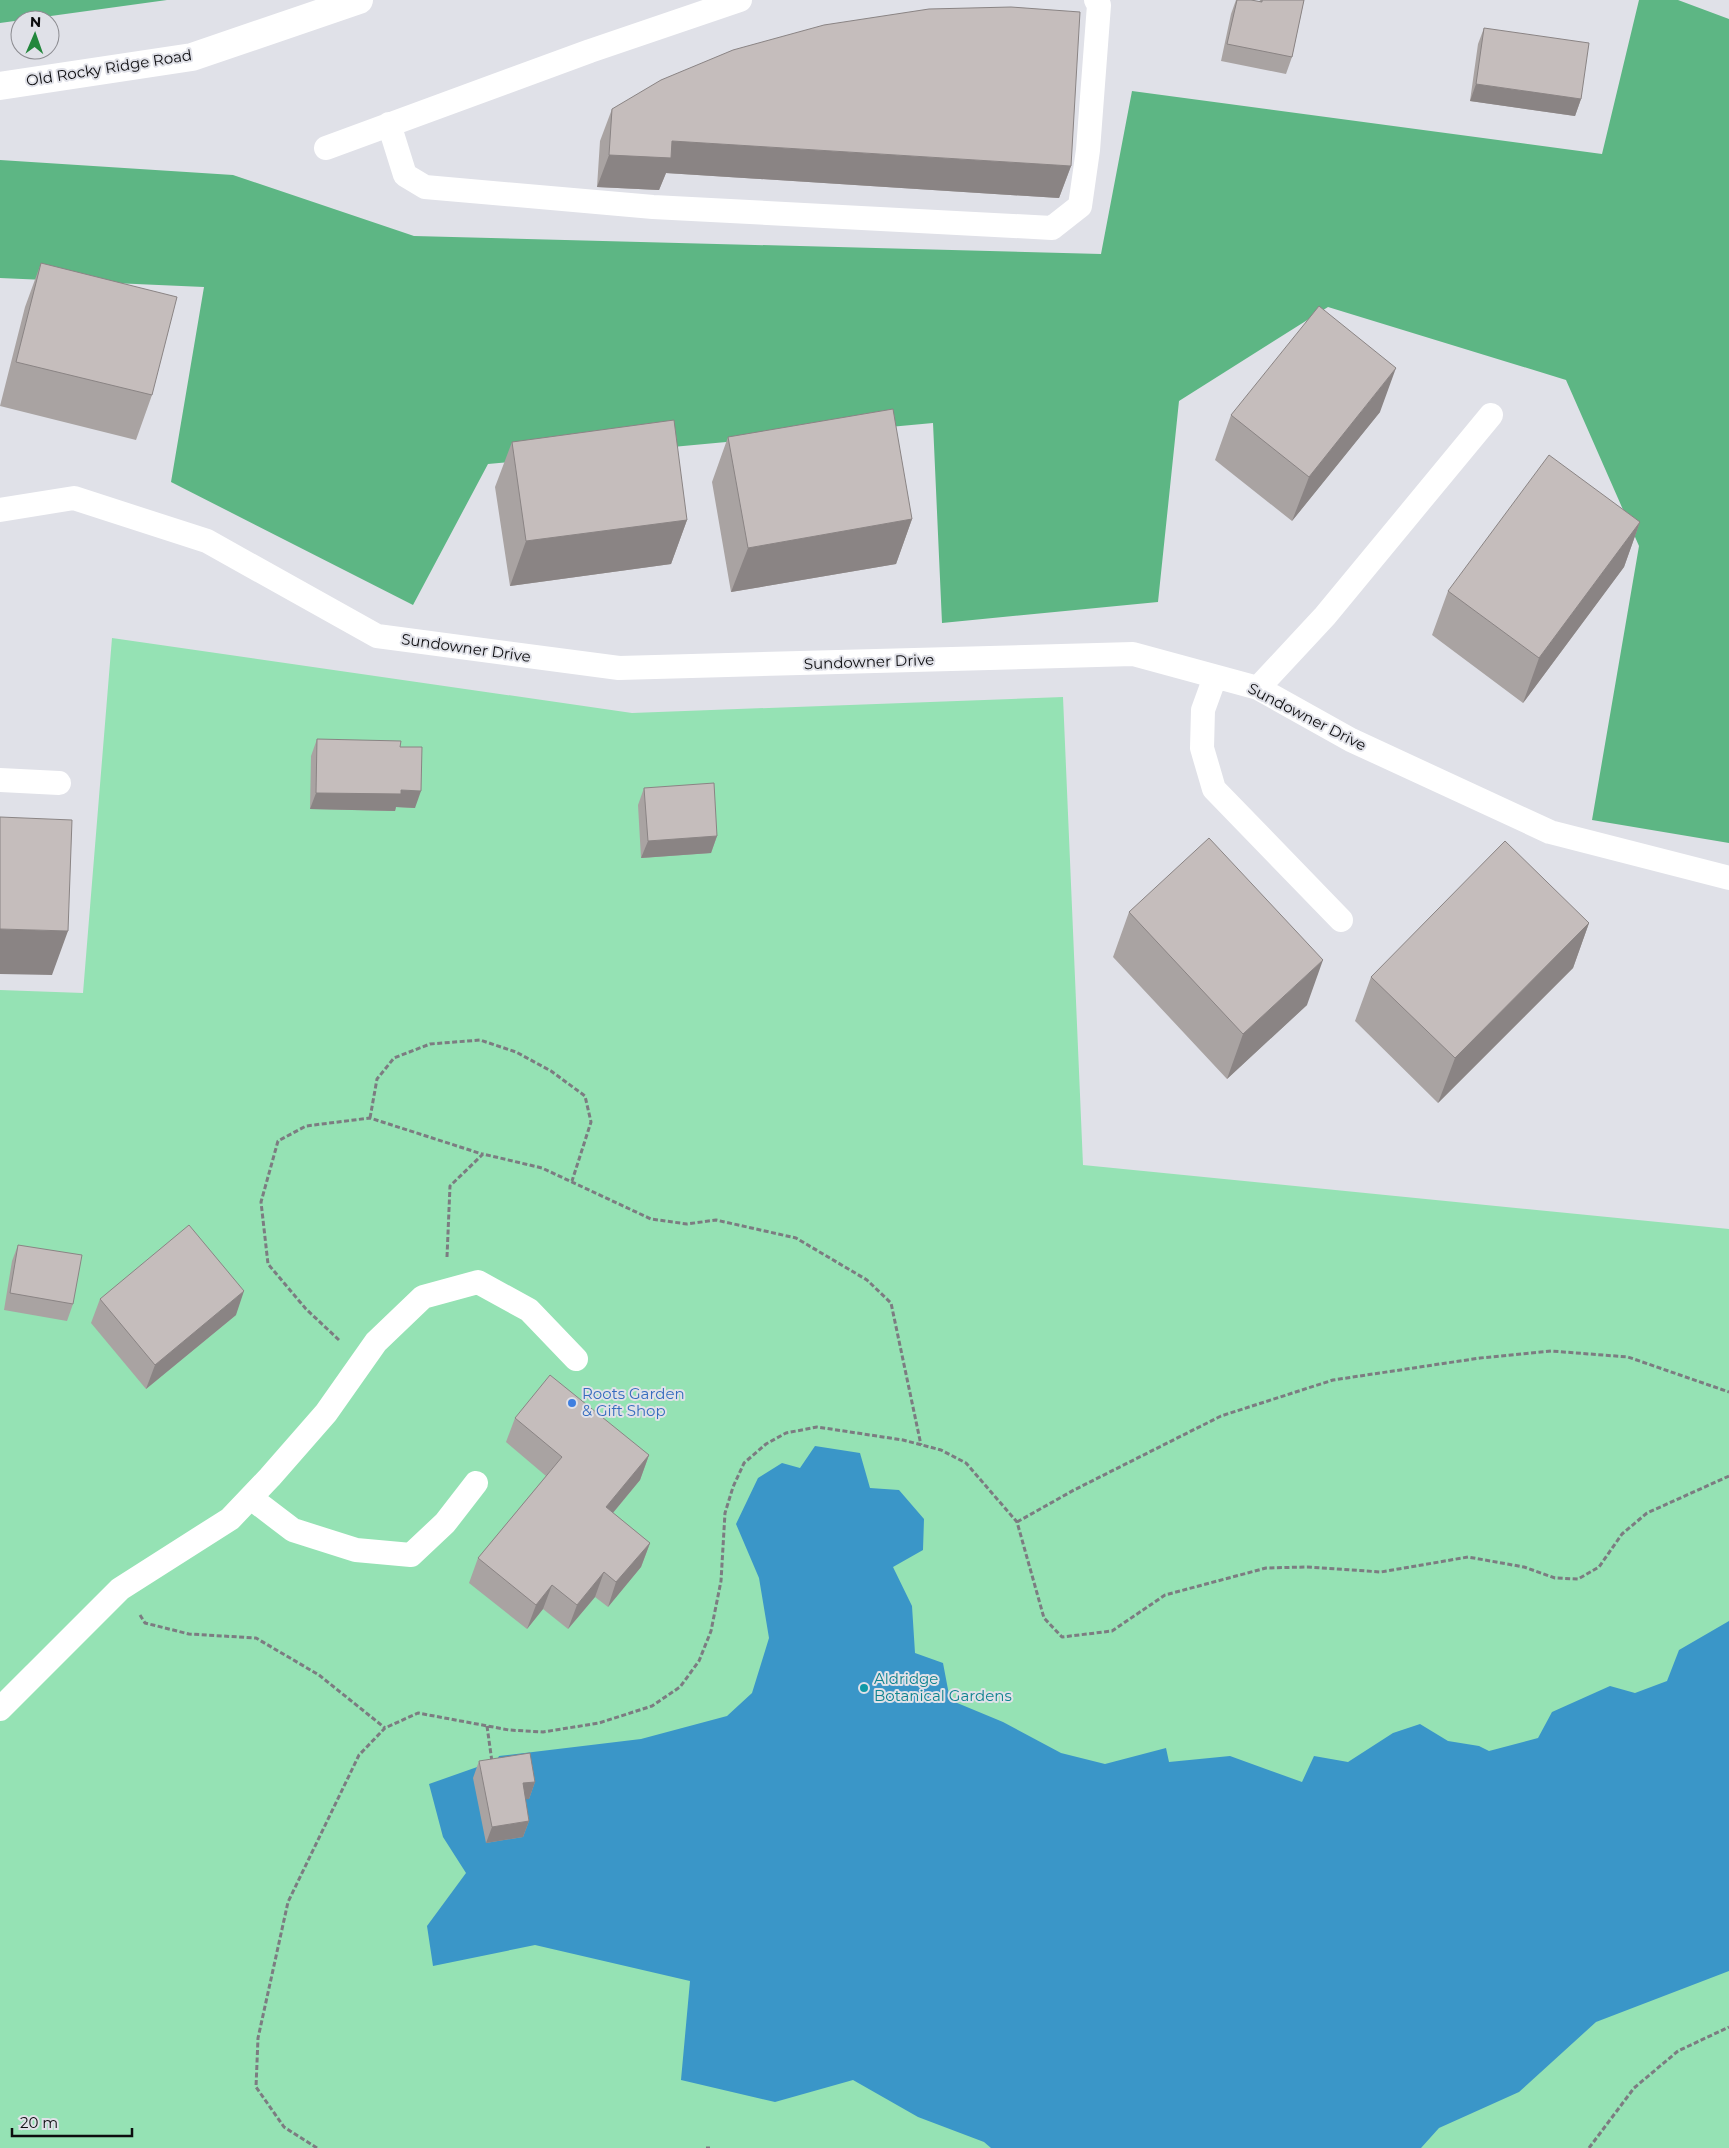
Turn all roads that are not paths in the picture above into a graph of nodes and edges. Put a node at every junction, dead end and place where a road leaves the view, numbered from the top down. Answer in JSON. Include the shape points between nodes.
{"nodes":[{"id":1,"x":359,"y":0,"type":"edge"},
{"id":2,"x":740,"y":0,"type":"edge"},
{"id":3,"x":1096,"y":0,"type":"edge"},
{"id":4,"x":0,"y":86,"type":"edge"},
{"id":5,"x":389,"y":124,"type":"junction"},
{"id":6,"x":326,"y":148,"type":"dead end"},
{"id":7,"x":1491,"y":415,"type":"dead end"},
{"id":8,"x":0,"y":510,"type":"edge"},
{"id":9,"x":1215,"y":677,"type":"junction"},
{"id":10,"x":1258,"y":688,"type":"junction"},
{"id":11,"x":0,"y":780,"type":"edge"},
{"id":12,"x":59,"y":783,"type":"dead end"},
{"id":13,"x":1729,"y":878,"type":"edge"},
{"id":14,"x":1341,"y":920,"type":"dead end"},
{"id":15,"x":576,"y":1359,"type":"dead end"},
{"id":16,"x":476,"y":1483,"type":"dead end"},
{"id":17,"x":251,"y":1498,"type":"junction"},
{"id":18,"x":0,"y":1709,"type":"edge"}],
"edges":[{"from":1,"to":4,"type":"street","name":"Old Rocky Ridge Road","via":[[192,57]]},
{"from":2,"to":5,"type":"lane"},
{"from":3,"to":5,"type":"lane","via":[[1099,5],[1088,150],[1080,206],[1052,228],[653,207],[425,187],[405,175]]},
{"from":5,"to":6,"type":"lane"},
{"from":7,"to":10,"type":"lane","via":[[1325,616]]},
{"from":8,"to":9,"type":"lane","name":"Sundowner Drive","via":[[74,498],[207,541],[377,636],[619,668],[1133,654]]},
{"from":9,"to":10,"type":"lane","name":"Sundowner Drive"},
{"from":9,"to":14,"type":"lane","via":[[1203,710],[1202,748],[1214,789]]},
{"from":10,"to":13,"type":"lane","name":"Sundowner Drive","via":[[1351,740],[1550,832]]},
{"from":11,"to":12,"type":"lane"},
{"from":15,"to":17,"type":"lane","via":[[529,1310],[478,1282],[422,1297],[376,1342],[326,1413]]},
{"from":16,"to":17,"type":"lane","via":[[445,1523],[411,1555],[356,1550],[293,1530]]},
{"from":17,"to":18,"type":"lane","via":[[230,1519],[120,1589]]}]}
